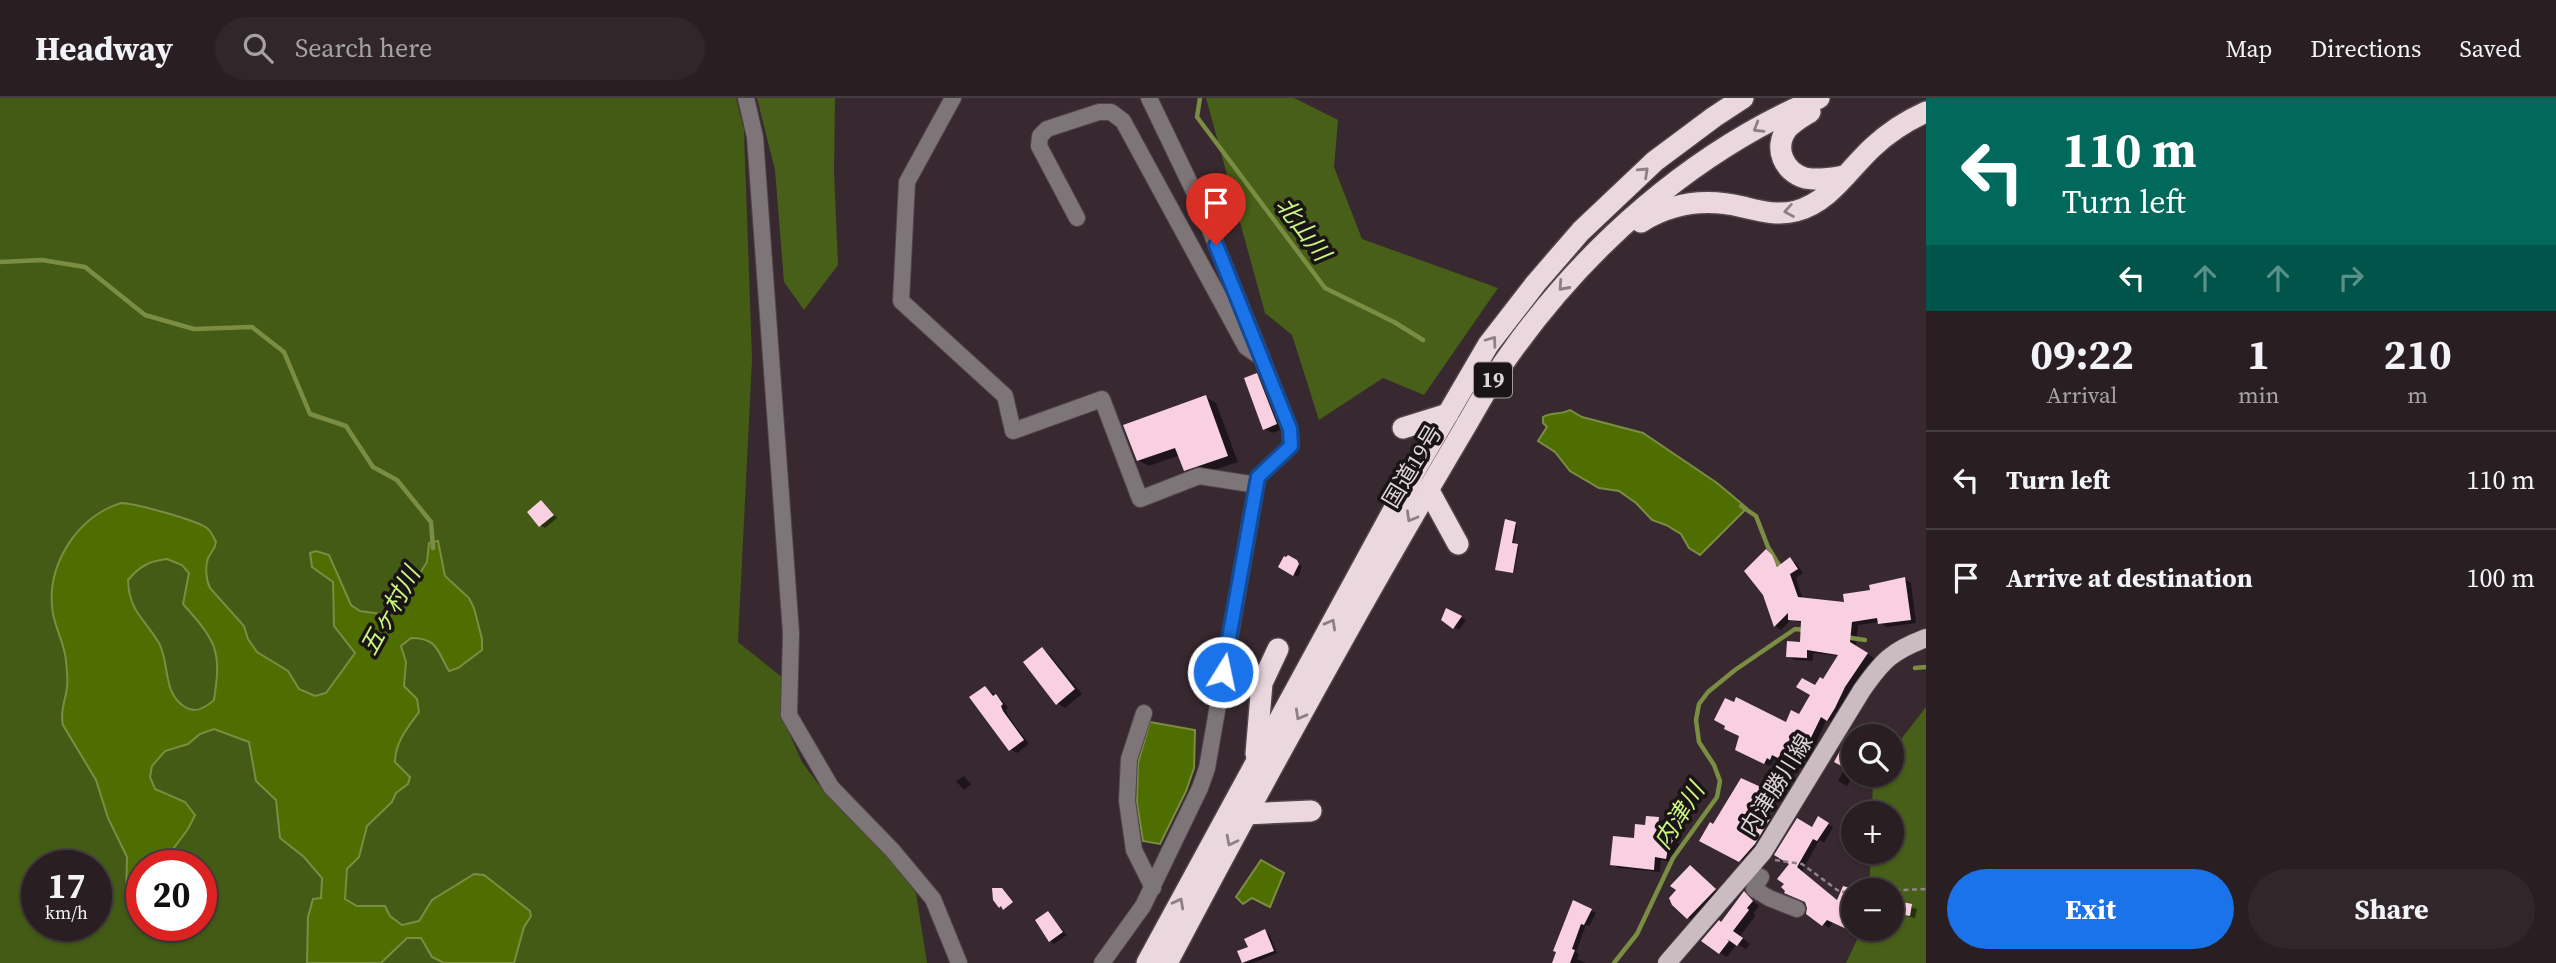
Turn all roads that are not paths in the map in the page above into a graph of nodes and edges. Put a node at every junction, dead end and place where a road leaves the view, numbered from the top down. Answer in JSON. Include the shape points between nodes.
{"nodes":[{"id":1,"x":746,"y":98,"type":"edge"},
{"id":2,"x":953,"y":98,"type":"edge"},
{"id":3,"x":1149,"y":98,"type":"edge"},
{"id":4,"x":1743,"y":98,"type":"edge"},
{"id":5,"x":1819,"y":98,"type":"edge"},
{"id":6,"x":1828,"y":98,"type":"edge"},
{"id":7,"x":1926,"y":111,"type":"edge"},
{"id":8,"x":1845,"y":176,"type":"junction"},
{"id":9,"x":1077,"y":218,"type":"dead end"},
{"id":10,"x":1595,"y":252,"type":"junction"},
{"id":11,"x":1262,"y":358,"type":"junction"},
{"id":12,"x":1448,"y":414,"type":"junction"},
{"id":13,"x":1403,"y":428,"type":"dead end"},
{"id":14,"x":1257,"y":485,"type":"junction"},
{"id":15,"x":1428,"y":489,"type":"junction"},
{"id":16,"x":1458,"y":544,"type":"dead end"},
{"id":17,"x":1926,"y":638,"type":"edge"},
{"id":18,"x":1278,"y":649,"type":"dead end"},
{"id":19,"x":1144,"y":713,"type":"dead end"},
{"id":20,"x":1255,"y":763,"type":"junction"},
{"id":21,"x":1311,"y":811,"type":"dead end"},
{"id":22,"x":1245,"y":814,"type":"junction"},
{"id":23,"x":1747,"y":871,"type":"junction"},
{"id":24,"x":1153,"y":888,"type":"junction"},
{"id":25,"x":1797,"y":909,"type":"dead end"},
{"id":26,"x":959,"y":963,"type":"edge"},
{"id":27,"x":1102,"y":963,"type":"edge"},
{"id":28,"x":1147,"y":963,"type":"edge"},
{"id":29,"x":1167,"y":963,"type":"edge"},
{"id":30,"x":1667,"y":963,"type":"edge"}],
"edges":[{"from":1,"to":26,"type":"street","via":[[755,137],[790,619],[789,715],[831,787],[933,899]]},
{"from":2,"to":14,"type":"street","via":[[907,182],[901,301],[1005,396],[1013,431],[1102,398],[1140,499],[1199,476]]},
{"from":3,"to":11,"type":"street","via":[[1198,200]]},
{"from":12,"to":4,"type":"highway","name":"国道19号","number":"19","one_way":true,"via":[[1488,345],[1581,231],[1656,161]]},
{"from":5,"to":10,"type":"highway","name":"国道19号","number":"19","one_way":true,"via":[[1731,144],[1667,188]]},
{"from":6,"to":8,"type":"highway","via":[[1789,126],[1781,151],[1794,174],[1824,180]]},
{"from":7,"to":8,"type":"highway","via":[[1889,132]]},
{"from":8,"to":10,"type":"highway","one_way":true,"via":[[1814,204],[1796,211],[1691,202],[1656,212]]},
{"from":9,"to":11,"type":"street","via":[[1039,146],[1040,136],[1047,129],[1111,112],[1122,121],[1246,347]]},
{"from":10,"to":15,"type":"highway","name":"国道19号","number":"19","one_way":true,"via":[[1506,359]]},
{"from":11,"to":14,"type":"street","via":[[1290,429],[1291,446],[1258,477]]},
{"from":12,"to":13,"type":"highway"},
{"from":20,"to":12,"type":"highway","name":"国道19号","number":"19","one_way":true},
{"from":14,"to":24,"type":"street","via":[[1207,768]]},
{"from":15,"to":16,"type":"highway"},
{"from":15,"to":22,"type":"highway","name":"国道19号","number":"19","one_way":true},
{"from":17,"to":23,"type":"main road","name":"内津勝川線","via":[[1900,648],[1880,665]]},
{"from":18,"to":20,"type":"highway","via":[[1262,683]]},
{"from":19,"to":24,"type":"street","via":[[1129,759],[1127,801],[1134,850]]},
{"from":28,"to":20,"type":"highway","name":"国道19号","number":"19","one_way":true},
{"from":21,"to":22,"type":"highway"},
{"from":22,"to":29,"type":"highway","name":"国道19号","number":"19","one_way":true},
{"from":23,"to":25,"type":"street","via":[[1761,877],[1754,889]]},
{"from":23,"to":30,"type":"main road","name":"内津勝川線"},
{"from":24,"to":27,"type":"street"}]}
